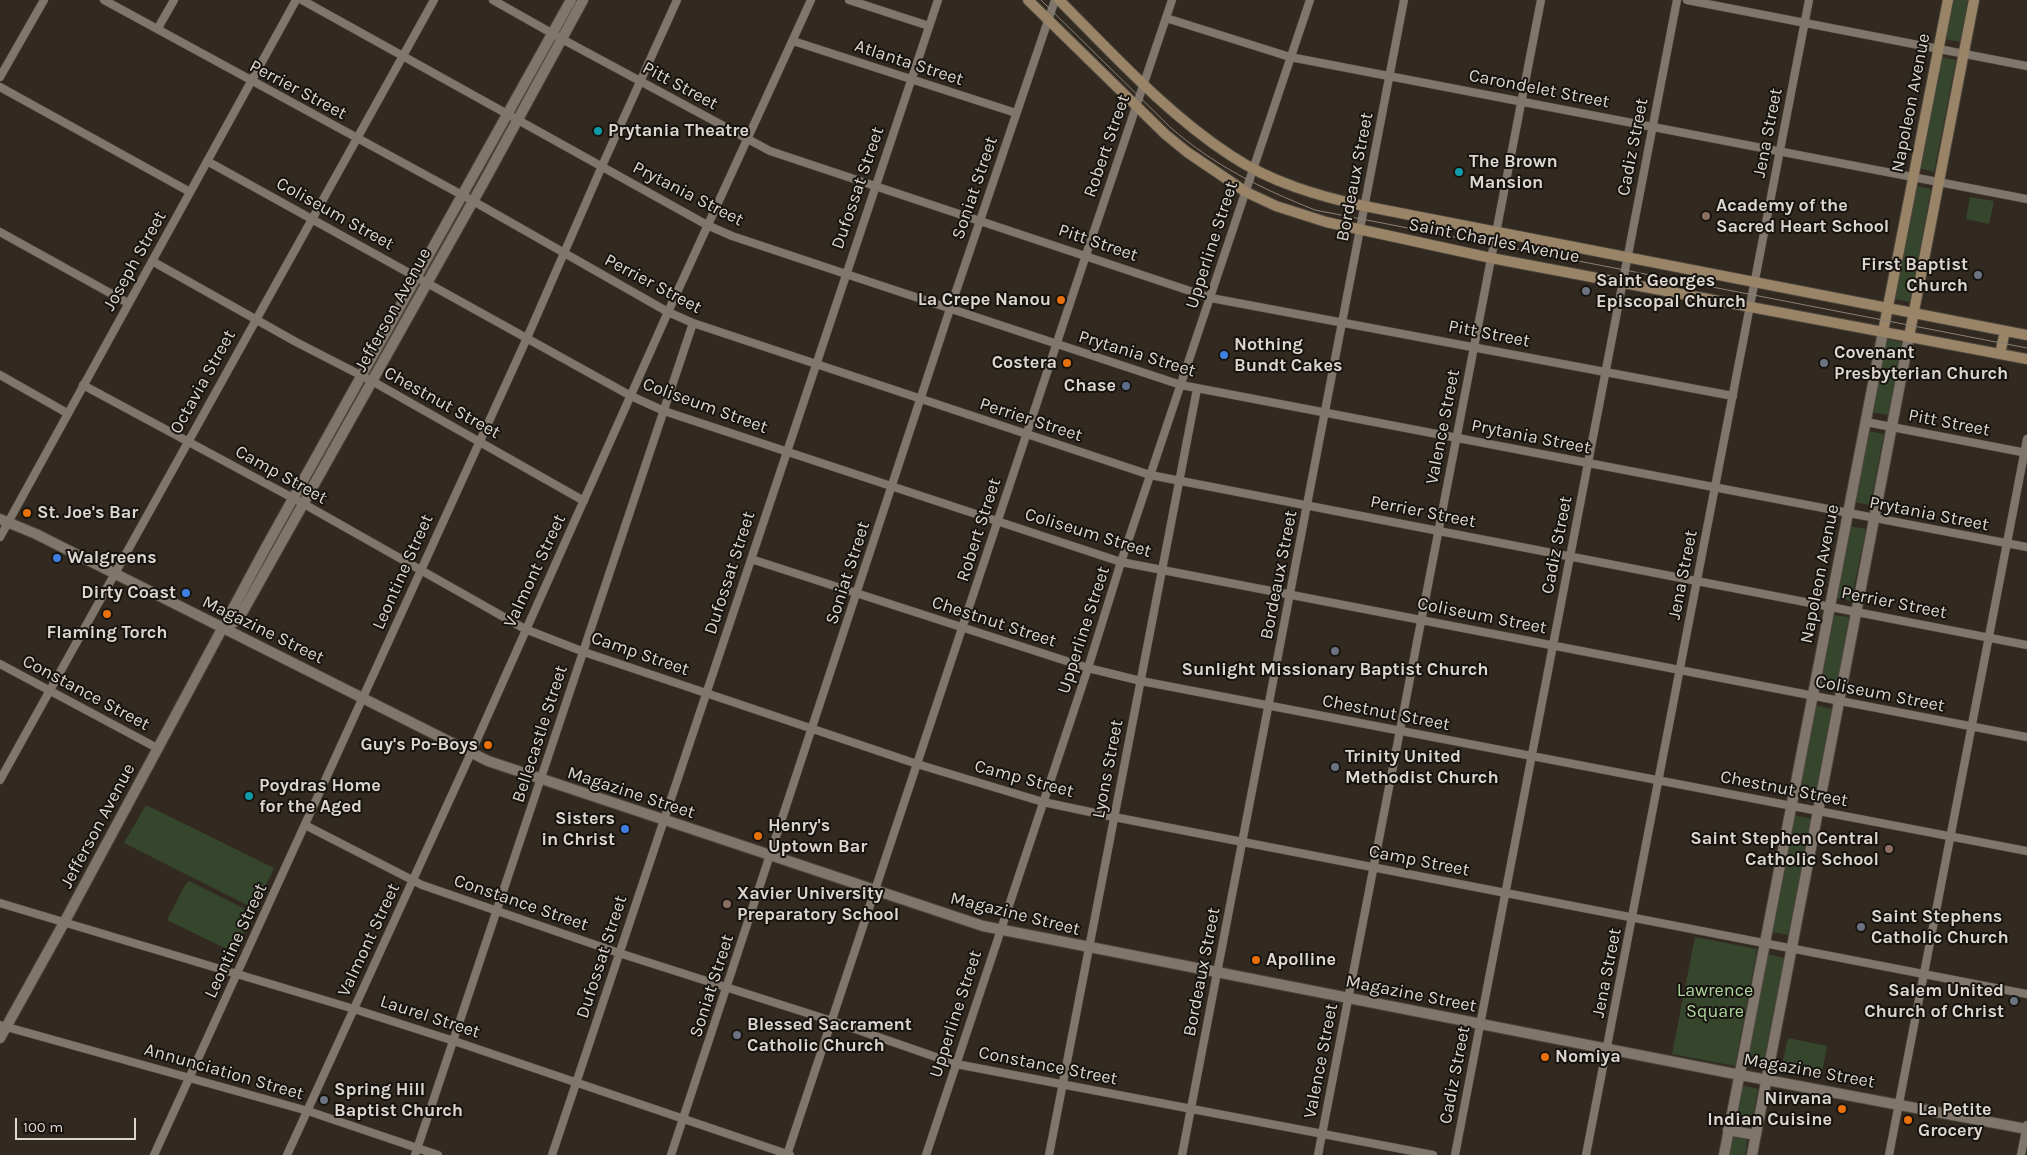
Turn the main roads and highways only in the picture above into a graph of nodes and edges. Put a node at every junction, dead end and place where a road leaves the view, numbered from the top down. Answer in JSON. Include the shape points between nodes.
{"nodes":[{"id":1,"x":1028,"y":0,"type":"edge"},
{"id":2,"x":1059,"y":0,"type":"edge"},
{"id":3,"x":1948,"y":0,"type":"edge"},
{"id":4,"x":1974,"y":0,"type":"edge"},
{"id":5,"x":1888,"y":308,"type":"junction"},
{"id":6,"x":1914,"y":313,"type":"junction"},
{"id":7,"x":2005,"y":331,"type":"junction"},
{"id":8,"x":1883,"y":332,"type":"junction"},
{"id":9,"x":2027,"y":335,"type":"edge"},
{"id":10,"x":1909,"y":337,"type":"junction"},
{"id":11,"x":2000,"y":354,"type":"junction"},
{"id":12,"x":2027,"y":359,"type":"edge"}],
"edges":[{"from":1,"to":8,"type":"main road","name":"Saint Charles Avenue","via":[[1187,152],[1246,192],[1276,206],[1359,230],[1491,258]]},
{"from":2,"to":5,"type":"main road","name":"Saint Charles Avenue","via":[[1144,85],[1205,138],[1254,169],[1307,192],[1364,206]]},
{"from":3,"to":5,"type":"main road","name":"Napoleon Avenue"},
{"from":4,"to":6,"type":"main road"},
{"from":5,"to":6,"type":"main road","name":"Saint Charles Avenue"},
{"from":5,"to":8,"type":"main road","name":"Napoleon Avenue"},
{"from":6,"to":7,"type":"main road","name":"Saint Charles Avenue"},
{"from":6,"to":10,"type":"main road"},
{"from":7,"to":9,"type":"main road","name":"Saint Charles Avenue"},
{"from":7,"to":11,"type":"main road"},
{"from":8,"to":10,"type":"main road","name":"Saint Charles Avenue"},
{"from":10,"to":11,"type":"main road","name":"Saint Charles Avenue"},
{"from":11,"to":12,"type":"main road","name":"Saint Charles Avenue"}]}
